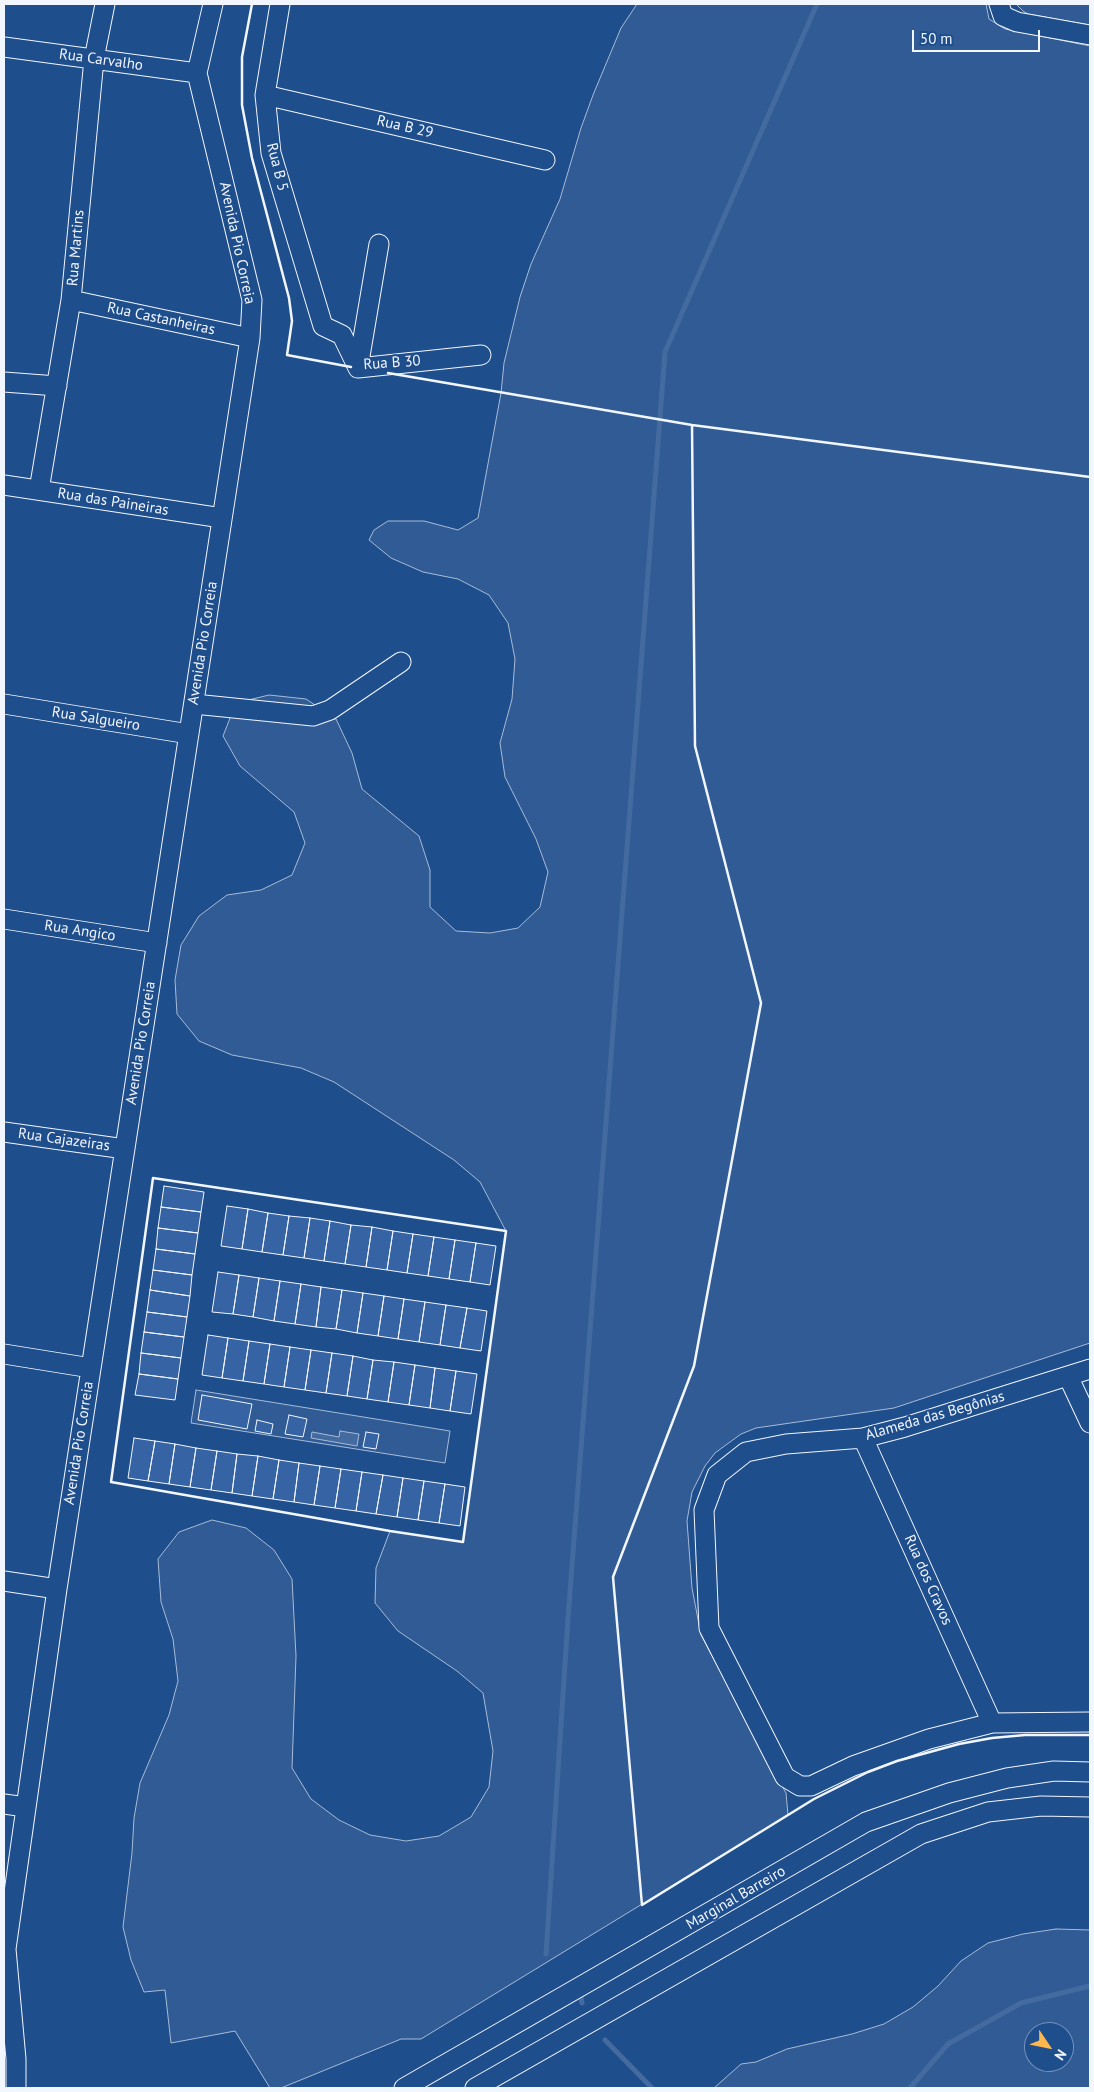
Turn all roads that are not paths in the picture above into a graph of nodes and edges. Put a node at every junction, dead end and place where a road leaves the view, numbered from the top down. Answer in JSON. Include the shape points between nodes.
{"nodes":[{"id":1,"x":105,"y":4,"type":"edge"},
{"id":2,"x":213,"y":4,"type":"edge"},
{"id":3,"x":280,"y":4,"type":"edge"},
{"id":4,"x":999,"y":4,"type":"edge"},
{"id":5,"x":1090,"y":35,"type":"edge"},
{"id":6,"x":4,"y":47,"type":"edge"},
{"id":7,"x":94,"y":59,"type":"junction"},
{"id":8,"x":197,"y":73,"type":"junction"},
{"id":9,"x":265,"y":95,"type":"junction"},
{"id":10,"x":546,"y":160,"type":"dead end"},
{"id":11,"x":379,"y":244,"type":"dead end"},
{"id":12,"x":71,"y":300,"type":"junction"},
{"id":13,"x":323,"y":326,"type":"joint"},
{"id":14,"x":250,"y":338,"type":"junction"},
{"id":15,"x":481,"y":355,"type":"dead end"},
{"id":16,"x":358,"y":368,"type":"junction"},
{"id":17,"x":4,"y":382,"type":"edge"},
{"id":18,"x":57,"y":386,"type":"junction"},
{"id":19,"x":4,"y":485,"type":"edge"},
{"id":20,"x":39,"y":490,"type":"junction"},
{"id":21,"x":222,"y":518,"type":"junction"},
{"id":22,"x":401,"y":662,"type":"dead end"},
{"id":23,"x":4,"y":704,"type":"edge"},
{"id":24,"x":194,"y":704,"type":"junction"},
{"id":25,"x":189,"y":734,"type":"junction"},
{"id":26,"x":4,"y":919,"type":"edge"},
{"id":27,"x":157,"y":943,"type":"junction"},
{"id":28,"x":4,"y":1132,"type":"edge"},
{"id":29,"x":125,"y":1149,"type":"junction"},
{"id":30,"x":4,"y":1354,"type":"edge"},
{"id":31,"x":91,"y":1368,"type":"junction"},
{"id":32,"x":1090,"y":1369,"type":"edge"},
{"id":33,"x":1068,"y":1376,"type":"junction"},
{"id":34,"x":1090,"y":1422,"type":"edge"},
{"id":35,"x":863,"y":1438,"type":"junction"},
{"id":36,"x":4,"y":1581,"type":"edge"},
{"id":37,"x":57,"y":1589,"type":"junction"},
{"id":38,"x":1090,"y":1722,"type":"edge"},
{"id":39,"x":992,"y":1723,"type":"junction"},
{"id":40,"x":1090,"y":1772,"type":"edge"},
{"id":41,"x":4,"y":1804,"type":"edge"},
{"id":42,"x":26,"y":1807,"type":"junction"},
{"id":43,"x":1090,"y":1807,"type":"edge"},
{"id":44,"x":10,"y":2061,"type":"edge"},
{"id":45,"x":16,"y":2088,"type":"edge"},
{"id":46,"x":404,"y":2088,"type":"edge"},
{"id":47,"x":475,"y":2088,"type":"edge"}],
"edges":[{"from":1,"to":7,"type":"street","name":"Rua Martins"},
{"from":2,"to":8,"type":"street","name":"Avenida Pio Correia"},
{"from":3,"to":9,"type":"street","name":"Rua B 5"},
{"from":4,"to":5,"type":"street","via":[[1002,16],[1017,22]]},
{"from":6,"to":7,"type":"street","name":"Rua Carvalho"},
{"from":7,"to":8,"type":"street","name":"Rua Carvalho"},
{"from":7,"to":12,"type":"street","name":"Rua Martins"},
{"from":8,"to":14,"type":"street","name":"Avenida Pio Correia","via":[[252,300]]},
{"from":9,"to":10,"type":"street","name":"Rua B 29"},
{"from":9,"to":13,"type":"street","name":"Rua B 5","via":[[271,153]]},
{"from":11,"to":16,"type":"street"},
{"from":12,"to":14,"type":"street","name":"Rua Castanheiras"},
{"from":12,"to":18,"type":"street","name":"Rua Martins"},
{"from":13,"to":16,"type":"street","name":"Rua B 30","via":[[342,335]]},
{"from":14,"to":21,"type":"street","name":"Avenida Pio Correia"},
{"from":15,"to":16,"type":"street","name":"Rua B 30"},
{"from":17,"to":18,"type":"street"},
{"from":18,"to":20,"type":"street","name":"Rua Martins"},
{"from":19,"to":20,"type":"street","name":"Rua das Paineiras"},
{"from":20,"to":21,"type":"street","name":"Rua das Paineiras"},
{"from":21,"to":24,"type":"street","name":"Avenida Pio Correia"},
{"from":22,"to":24,"type":"street","via":[[330,710],[313,716]]},
{"from":23,"to":25,"type":"street","name":"Rua Salgueiro"},
{"from":24,"to":25,"type":"street","name":"Avenida Pio Correia"},
{"from":25,"to":27,"type":"street","name":"Avenida Pio Correia"},
{"from":26,"to":27,"type":"street","name":"Rua Angico"},
{"from":27,"to":29,"type":"street","name":"Avenida Pio Correia"},
{"from":28,"to":29,"type":"street","name":"Rua Cajazeiras"},
{"from":29,"to":31,"type":"street","name":"Avenida Pio Correia"},
{"from":30,"to":31,"type":"street"},
{"from":31,"to":37,"type":"street","name":"Avenida Pio Correia"},
{"from":32,"to":33,"type":"street","name":"Alameda das Begônias"},
{"from":33,"to":34,"type":"street"},
{"from":33,"to":35,"type":"street","name":"Alameda das Begônias"},
{"from":35,"to":39,"type":"street","name":"Rua dos Cravos"},
{"from":35,"to":39,"type":"street","name":"Alameda das Begônias","via":[[786,1444],[746,1452],[717,1475],[704,1510],[709,1628],[785,1777],[800,1786],[811,1786],[853,1766],[928,1739]]},
{"from":36,"to":37,"type":"street"},
{"from":37,"to":42,"type":"street","name":"Avenida Pio Correia"},
{"from":38,"to":39,"type":"street"},
{"from":40,"to":46,"type":"street","name":"Marginal Barreiro","via":[[1054,1771],[1007,1778],[949,1792],[866,1822]]},
{"from":41,"to":42,"type":"street"},
{"from":42,"to":44,"type":"street","name":"Avenida Pio Correia","via":[[6,1949]]},
{"from":43,"to":47,"type":"street","via":[[1041,1806],[988,1812],[921,1834]]},
{"from":44,"to":45,"type":"street","name":"Avenida Pio Correia"}]}
